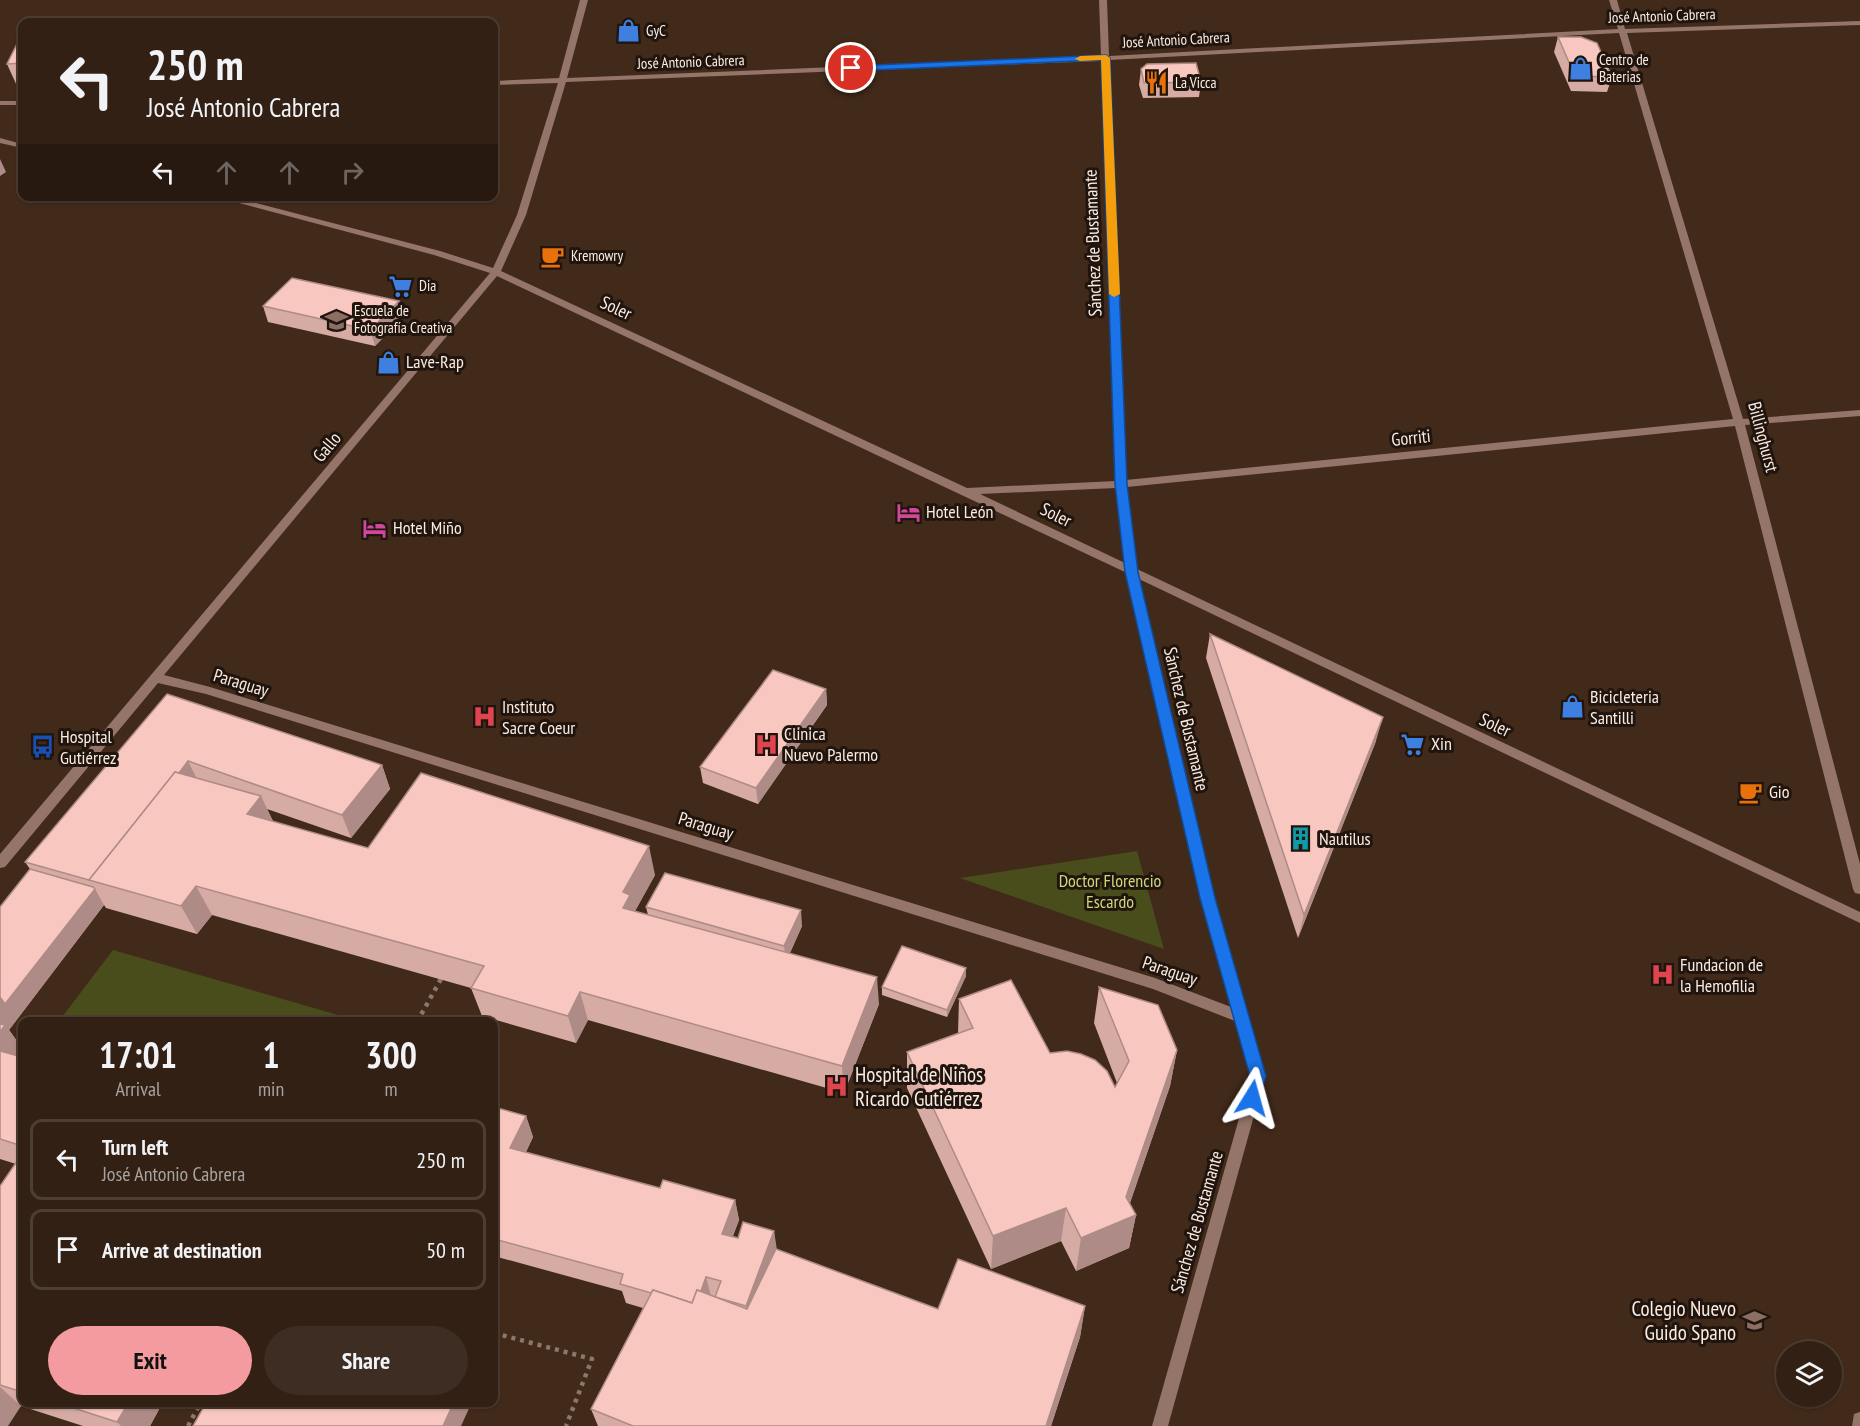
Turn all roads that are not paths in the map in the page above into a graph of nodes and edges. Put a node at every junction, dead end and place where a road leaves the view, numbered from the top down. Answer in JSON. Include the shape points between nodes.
{"nodes":[{"id":1,"x":584,"y":0,"type":"edge"},
{"id":2,"x":1102,"y":0,"type":"edge"},
{"id":3,"x":1613,"y":0,"type":"edge"},
{"id":4,"x":1860,"y":22,"type":"edge"},
{"id":5,"x":1621,"y":31,"type":"junction"},
{"id":6,"x":1106,"y":58,"type":"junction"},
{"id":7,"x":563,"y":81,"type":"junction"},
{"id":8,"x":498,"y":83,"type":"edge"},
{"id":9,"x":18,"y":103,"type":"edge"},
{"id":10,"x":0,"y":104,"type":"edge"},
{"id":11,"x":0,"y":140,"type":"edge"},
{"id":12,"x":18,"y":145,"type":"edge"},
{"id":13,"x":236,"y":201,"type":"edge"},
{"id":14,"x":496,"y":272,"type":"junction"},
{"id":15,"x":1860,"y":412,"type":"edge"},
{"id":16,"x":1739,"y":422,"type":"junction"},
{"id":17,"x":1121,"y":484,"type":"junction"},
{"id":18,"x":965,"y":491,"type":"junction"},
{"id":19,"x":1132,"y":572,"type":"junction"},
{"id":20,"x":157,"y":678,"type":"junction"},
{"id":21,"x":0,"y":863,"type":"edge"},
{"id":22,"x":1860,"y":889,"type":"edge"},
{"id":23,"x":1860,"y":918,"type":"edge"},
{"id":24,"x":1242,"y":1017,"type":"junction"},
{"id":25,"x":1860,"y":1420,"type":"edge"},
{"id":26,"x":1160,"y":1426,"type":"edge"},
{"id":27,"x":1860,"y":1426,"type":"edge"}],
"edges":[{"from":1,"to":7,"type":"street","name":"Gallo"},
{"from":2,"to":6,"type":"street","name":"Sánchez de Bustamante"},
{"from":3,"to":5,"type":"street","name":"Billinghurst"},
{"from":4,"to":5,"type":"street","name":"José Antonio Cabrera"},
{"from":5,"to":6,"type":"street","name":"José Antonio Cabrera"},
{"from":5,"to":16,"type":"street","name":"Billinghurst"},
{"from":6,"to":7,"type":"street","name":"José Antonio Cabrera"},
{"from":6,"to":17,"type":"street","name":"Sánchez de Bustamante"},
{"from":7,"to":8,"type":"street","name":"José Antonio Cabrera"},
{"from":7,"to":14,"type":"street","name":"Gallo","via":[[511,246]]},
{"from":9,"to":10,"type":"street"},
{"from":11,"to":12,"type":"street"},
{"from":13,"to":14,"type":"street","name":"Soler"},
{"from":14,"to":18,"type":"street","name":"Soler"},
{"from":14,"to":20,"type":"street","name":"Gallo"},
{"from":15,"to":16,"type":"street","name":"Gorriti"},
{"from":16,"to":17,"type":"street","name":"Gorriti"},
{"from":16,"to":22,"type":"street","name":"Billinghurst"},
{"from":17,"to":18,"type":"street","name":"Gorriti"},
{"from":17,"to":19,"type":"street","name":"Sánchez de Bustamante"},
{"from":18,"to":19,"type":"street","name":"Soler"},
{"from":19,"to":23,"type":"street","name":"Soler"},
{"from":19,"to":24,"type":"street","name":"Sánchez de Bustamante","via":[[1207,898]]},
{"from":20,"to":21,"type":"street","name":"Gallo"},
{"from":20,"to":24,"type":"street","name":"Paraguay","via":[[1144,980]]},
{"from":24,"to":26,"type":"street","name":"Sánchez de Bustamante","via":[[1258,1076]]},
{"from":25,"to":27,"type":"street"}]}
